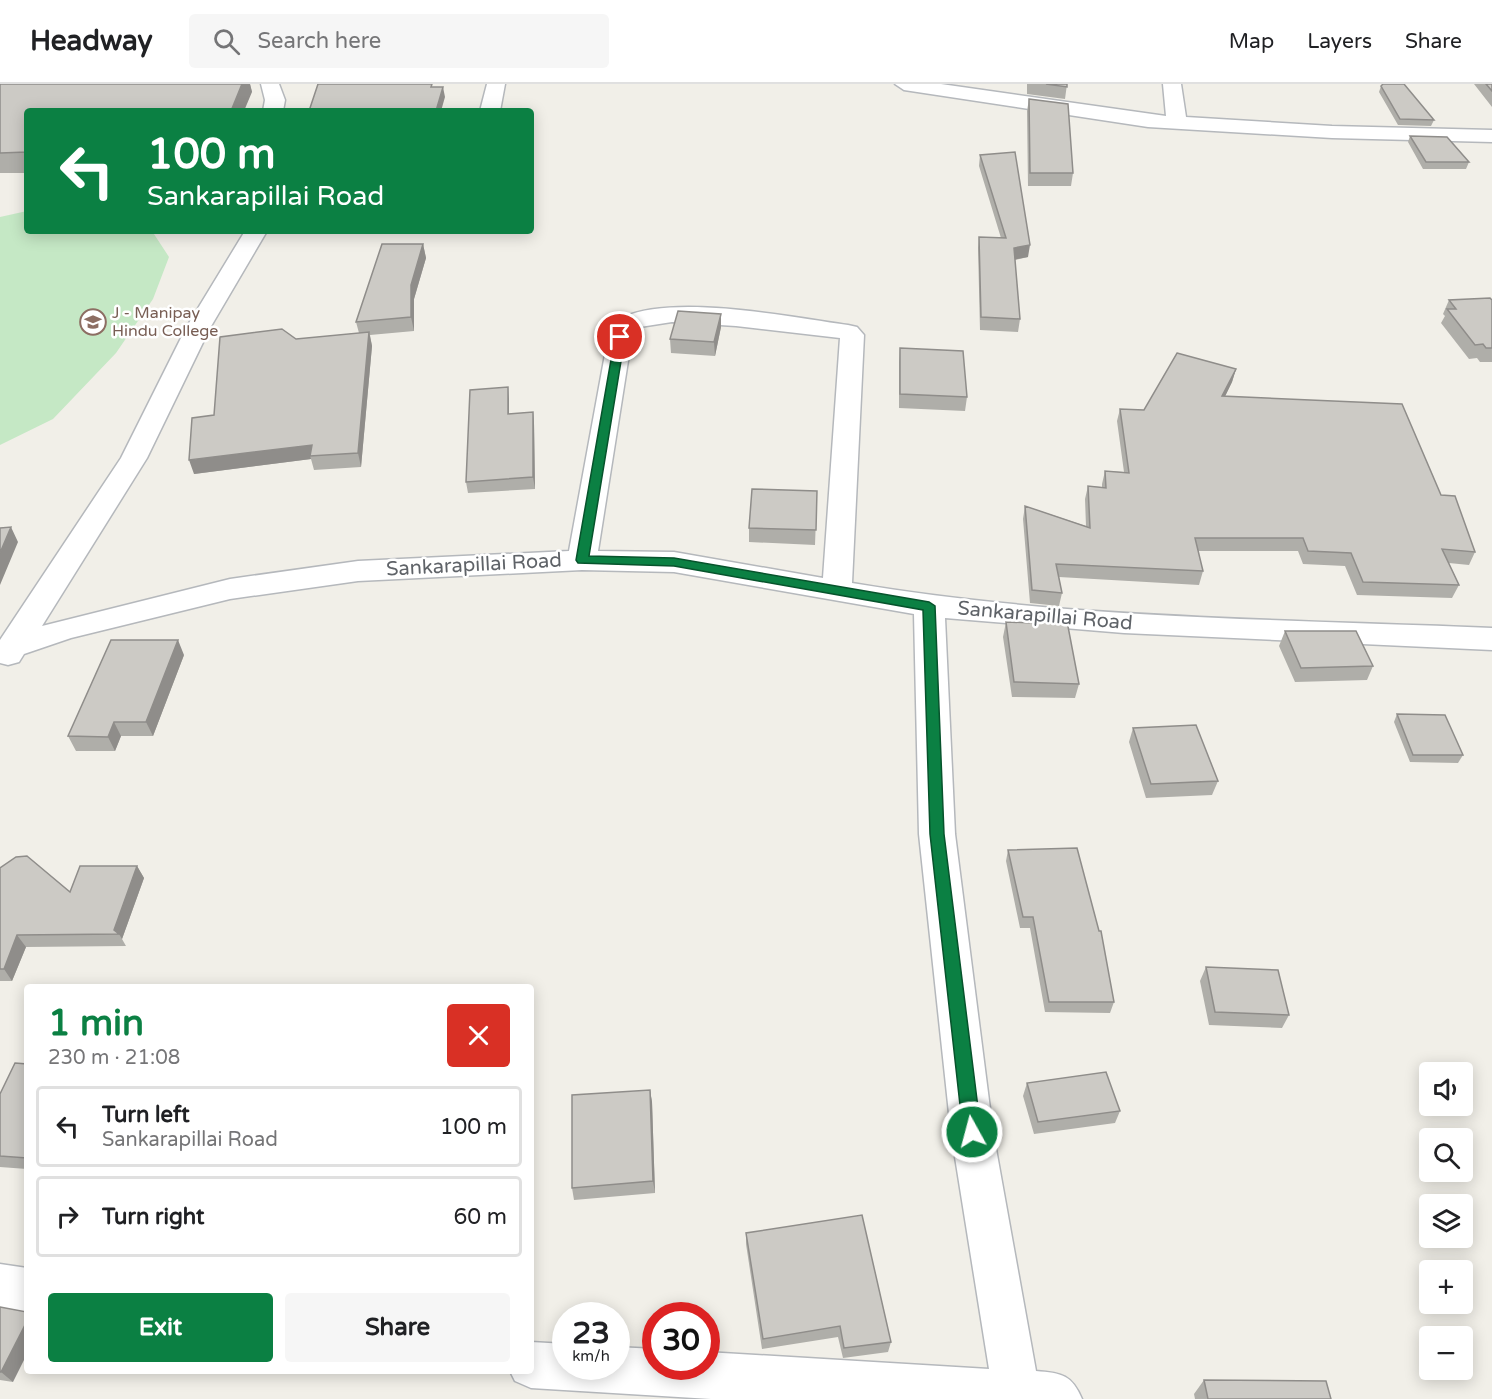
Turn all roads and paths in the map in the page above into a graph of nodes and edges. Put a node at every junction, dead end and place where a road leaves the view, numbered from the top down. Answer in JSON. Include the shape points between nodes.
{"nodes":[{"id":1,"x":270,"y":84,"type":"edge"},
{"id":2,"x":496,"y":84,"type":"edge"},
{"id":3,"x":904,"y":84,"type":"edge"},
{"id":4,"x":1172,"y":84,"type":"edge"},
{"id":5,"x":274,"y":108,"type":"edge"},
{"id":6,"x":491,"y":108,"type":"edge"},
{"id":7,"x":1177,"y":123,"type":"junction"},
{"id":8,"x":1492,"y":136,"type":"edge"},
{"id":9,"x":254,"y":234,"type":"edge"},
{"id":10,"x":582,"y":560,"type":"junction"},
{"id":11,"x":837,"y":589,"type":"junction"},
{"id":12,"x":929,"y":606,"type":"junction"},
{"id":13,"x":1492,"y":639,"type":"edge"},
{"id":14,"x":4,"y":655,"type":"edge"},
{"id":15,"x":0,"y":1286,"type":"edge"},
{"id":16,"x":24,"y":1290,"type":"edge"},
{"id":17,"x":534,"y":1365,"type":"edge"},
{"id":18,"x":1038,"y":1397,"type":"edge"}],
"edges":[{"from":1,"to":5,"type":"street"},
{"from":2,"to":6,"type":"street"},
{"from":3,"to":7,"type":"street"},
{"from":4,"to":7,"type":"street"},
{"from":7,"to":8,"type":"street"},
{"from":9,"to":14,"type":"street","via":[[198,328],[134,458]]},
{"from":10,"to":11,"type":"street","name":"Sankarapillai Road","via":[[674,562]]},
{"from":10,"to":11,"type":"street","via":[[616,350],[625,328],[633,321],[657,317],[737,319],[852,335]]},
{"from":10,"to":14,"type":"street","name":"Sankarapillai Road","via":[[358,571],[230,589],[65,629]]},
{"from":11,"to":12,"type":"street","name":"Sankarapillai Road"},
{"from":12,"to":13,"type":"street","name":"Sankarapillai Road","via":[[1124,622]]},
{"from":12,"to":18,"type":"street","via":[[937,834],[972,1132]]},
{"from":15,"to":16,"type":"street"},
{"from":17,"to":18,"type":"street"}]}
